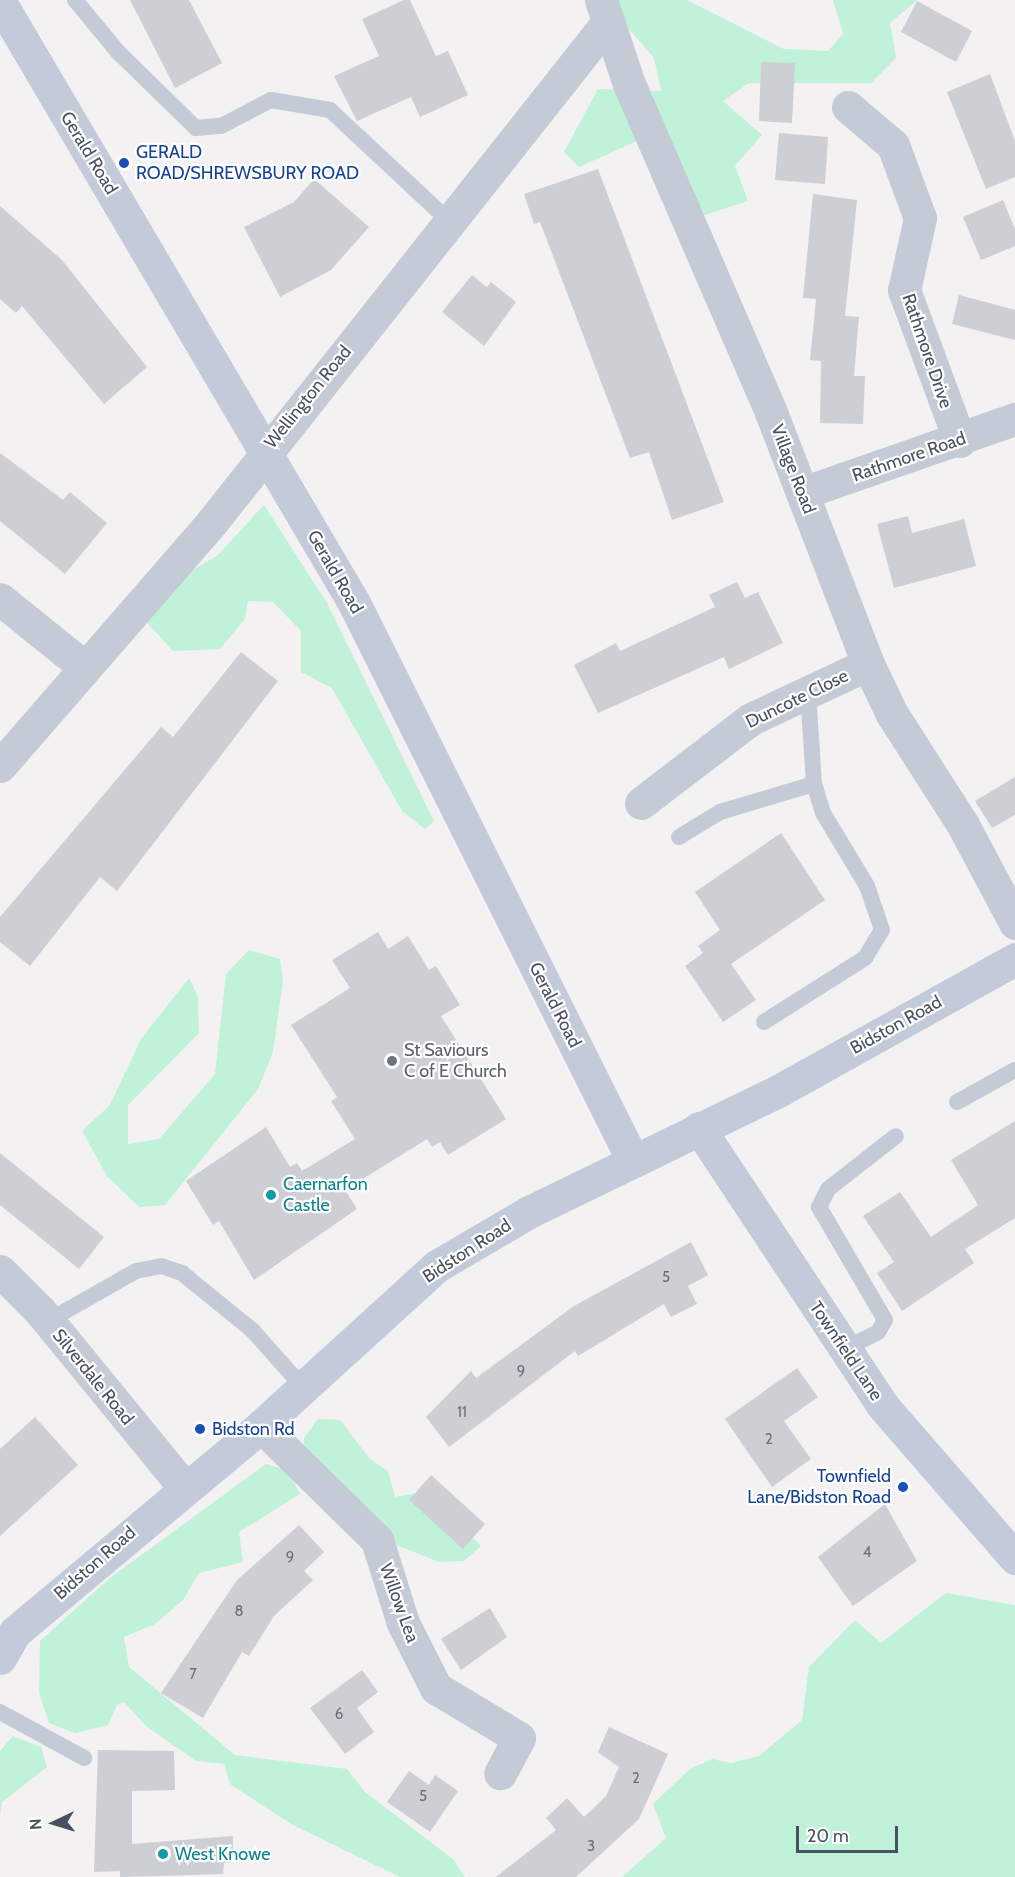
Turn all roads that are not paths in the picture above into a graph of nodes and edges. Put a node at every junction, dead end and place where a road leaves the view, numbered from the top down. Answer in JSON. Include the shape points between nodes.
{"nodes":[{"id":1,"x":75,"y":0,"type":"edge"},
{"id":2,"x":0,"y":2,"type":"edge"},
{"id":3,"x":604,"y":11,"type":"edge"},
{"id":4,"x":848,"y":107,"type":"dead end"},
{"id":5,"x":448,"y":221,"type":"junction"},
{"id":6,"x":1015,"y":419,"type":"edge"},
{"id":7,"x":960,"y":441,"type":"junction"},
{"id":8,"x":265,"y":451,"type":"junction"},
{"id":9,"x":802,"y":493,"type":"junction"},
{"id":10,"x":0,"y":599,"type":"edge"},
{"id":11,"x":868,"y":664,"type":"junction"},
{"id":12,"x":83,"y":666,"type":"junction"},
{"id":13,"x":807,"y":693,"type":"junction"},
{"id":14,"x":0,"y":766,"type":"edge"},
{"id":15,"x":814,"y":784,"type":"junction"},
{"id":16,"x":642,"y":803,"type":"dead end"},
{"id":17,"x":679,"y":837,"type":"dead end"},
{"id":18,"x":1015,"y":923,"type":"edge"},
{"id":19,"x":1015,"y":959,"type":"edge"},
{"id":20,"x":764,"y":1022,"type":"dead end"},
{"id":21,"x":1015,"y":1070,"type":"edge"},
{"id":22,"x":957,"y":1102,"type":"dead end"},
{"id":23,"x":699,"y":1128,"type":"junction"},
{"id":24,"x":896,"y":1136,"type":"dead end"},
{"id":25,"x":633,"y":1161,"type":"junction"},
{"id":26,"x":0,"y":1271,"type":"edge"},
{"id":27,"x":48,"y":1321,"type":"junction"},
{"id":28,"x":845,"y":1349,"type":"junction"},
{"id":29,"x":302,"y":1386,"type":"junction"},
{"id":30,"x":261,"y":1426,"type":"junction"},
{"id":31,"x":183,"y":1486,"type":"junction"},
{"id":32,"x":1015,"y":1558,"type":"edge"},
{"id":33,"x":0,"y":1658,"type":"edge"},
{"id":34,"x":0,"y":1713,"type":"edge"},
{"id":35,"x":84,"y":1758,"type":"dead end"},
{"id":36,"x":501,"y":1773,"type":"dead end"}],
"edges":[{"from":1,"to":5,"type":"lane","via":[[118,52],[196,128],[221,126],[271,100],[330,110]]},
{"from":2,"to":8,"type":"street","name":"Gerald Road"},
{"from":3,"to":5,"type":"street","name":"Wellington Road"},
{"from":3,"to":9,"type":"street","name":"Village Road","via":[[628,84]]},
{"from":4,"to":7,"type":"street","name":"Rathmore Drive","via":[[893,146],[920,218],[904,290]]},
{"from":5,"to":8,"type":"street","name":"Wellington Road"},
{"from":6,"to":7,"type":"street","name":"Rathmore Road"},
{"from":7,"to":9,"type":"street","name":"Rathmore Road"},
{"from":8,"to":12,"type":"street","name":"Wellington Road","via":[[212,522]]},
{"from":8,"to":25,"type":"street","name":"Gerald Road","via":[[354,603]]},
{"from":9,"to":11,"type":"street","name":"Village Road"},
{"from":10,"to":12,"type":"street"},
{"from":11,"to":13,"type":"street","name":"Duncote Close"},
{"from":11,"to":18,"type":"street","name":"Village Road","via":[[892,714],[963,825]]},
{"from":12,"to":14,"type":"street","name":"Wellington Road"},
{"from":13,"to":15,"type":"lane"},
{"from":13,"to":16,"type":"street","name":"Duncote Close","via":[[750,719]]},
{"from":15,"to":17,"type":"lane","via":[[720,812]]},
{"from":15,"to":20,"type":"lane","via":[[823,813],[877,905],[882,930],[865,958]]},
{"from":19,"to":23,"type":"street","name":"Bidston Road","via":[[780,1090]]},
{"from":21,"to":22,"type":"lane"},
{"from":23,"to":25,"type":"street","name":"Bidston Road"},
{"from":23,"to":28,"type":"street","name":"Townfield Lane"},
{"from":24,"to":28,"type":"lane","via":[[828,1189],[819,1207],[885,1320],[878,1332]]},
{"from":25,"to":29,"type":"street","name":"Bidston Road","via":[[437,1266]]},
{"from":26,"to":27,"type":"street","name":"Silverdale Road"},
{"from":27,"to":29,"type":"lane","via":[[136,1271],[160,1266],[182,1273],[253,1330]]},
{"from":27,"to":31,"type":"street","name":"Silverdale Road"},
{"from":28,"to":32,"type":"street","name":"Townfield Lane","via":[[948,1487]]},
{"from":29,"to":30,"type":"street","name":"Bidston Road"},
{"from":30,"to":31,"type":"street","name":"Bidston Road"},
{"from":30,"to":36,"type":"street","name":"Willow Lea","via":[[377,1540],[403,1623],[436,1688],[519,1738]]},
{"from":31,"to":33,"type":"street","name":"Bidston Road","via":[[15,1632]]},
{"from":34,"to":35,"type":"lane"}]}
